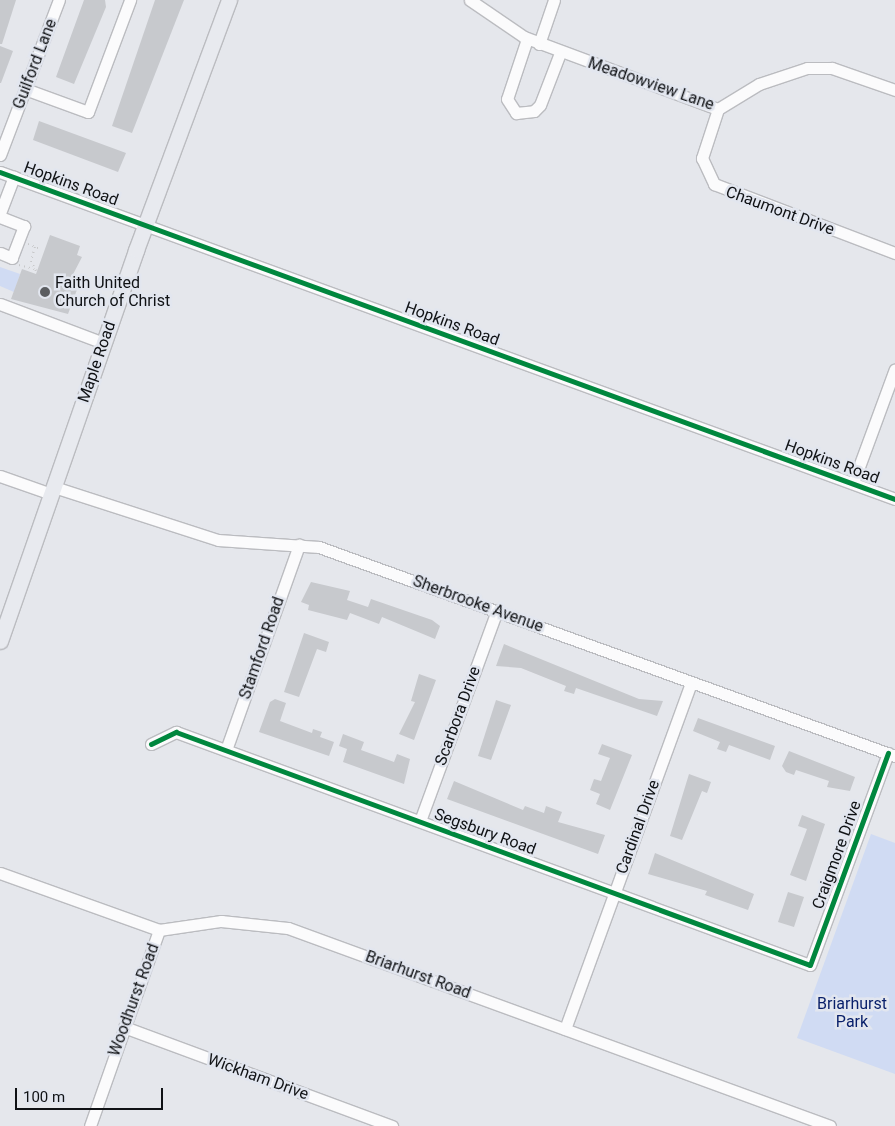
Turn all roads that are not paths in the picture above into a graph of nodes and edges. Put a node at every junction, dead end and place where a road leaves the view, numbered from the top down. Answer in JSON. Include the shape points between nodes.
{"nodes":[{"id":1,"x":58,"y":0,"type":"edge"},
{"id":2,"x":130,"y":0,"type":"edge"},
{"id":3,"x":229,"y":0,"type":"edge"},
{"id":4,"x":470,"y":0,"type":"edge"},
{"id":5,"x":554,"y":0,"type":"edge"},
{"id":6,"x":527,"y":38,"type":"junction"},
{"id":7,"x":538,"y":44,"type":"junction"},
{"id":8,"x":560,"y":53,"type":"junction"},
{"id":9,"x":25,"y":89,"type":"junction"},
{"id":10,"x":895,"y":90,"type":"edge"},
{"id":11,"x":718,"y":110,"type":"junction"},
{"id":12,"x":0,"y":155,"type":"edge"},
{"id":13,"x":0,"y":172,"type":"edge"},
{"id":14,"x":14,"y":177,"type":"junction"},
{"id":15,"x":0,"y":215,"type":"edge"},
{"id":16,"x":145,"y":225,"type":"junction"},
{"id":17,"x":895,"y":253,"type":"edge"},
{"id":18,"x":0,"y":254,"type":"edge"},
{"id":19,"x":0,"y":304,"type":"edge"},
{"id":20,"x":104,"y":343,"type":"junction"},
{"id":21,"x":895,"y":369,"type":"edge"},
{"id":22,"x":0,"y":476,"type":"edge"},
{"id":23,"x":853,"y":484,"type":"junction"},
{"id":24,"x":52,"y":491,"type":"junction"},
{"id":25,"x":895,"y":499,"type":"edge"},
{"id":26,"x":298,"y":545,"type":"junction"},
{"id":27,"x":497,"y":611,"type":"junction"},
{"id":28,"x":0,"y":641,"type":"edge"},
{"id":29,"x":691,"y":682,"type":"junction"},
{"id":30,"x":151,"y":744,"type":"dead end"},
{"id":31,"x":226,"y":750,"type":"junction"},
{"id":32,"x":891,"y":754,"type":"edge"},
{"id":33,"x":420,"y":821,"type":"junction"},
{"id":34,"x":0,"y":873,"type":"edge"},
{"id":35,"x":615,"y":893,"type":"junction"},
{"id":36,"x":159,"y":930,"type":"junction"},
{"id":37,"x":810,"y":965,"type":"joint"},
{"id":38,"x":124,"y":1028,"type":"junction"},
{"id":39,"x":565,"y":1029,"type":"junction"},
{"id":40,"x":90,"y":1126,"type":"edge"},
{"id":41,"x":392,"y":1126,"type":"edge"},
{"id":42,"x":830,"y":1126,"type":"edge"}],
"edges":[{"from":1,"to":9,"type":"street","name":"Guilford Lane"},
{"from":2,"to":9,"type":"street","via":[[88,112]]},
{"from":3,"to":16,"type":"main road","name":"Maple Road"},
{"from":4,"to":6,"type":"street","name":"Meadowview Lane"},
{"from":5,"to":7,"type":"street"},
{"from":6,"to":7,"type":"street","name":"Meadowview Lane"},
{"from":6,"to":8,"type":"street","via":[[506,99],[516,113],[534,111],[540,105]]},
{"from":7,"to":8,"type":"street","name":"Meadowview Lane"},
{"from":8,"to":11,"type":"street","name":"Meadowview Lane"},
{"from":9,"to":12,"type":"street","name":"Guilford Lane"},
{"from":10,"to":11,"type":"street","name":"Meadowview Lane","via":[[832,68],[807,68],[759,84]]},
{"from":11,"to":17,"type":"street","name":"Chaumont Drive","via":[[702,158],[714,184]]},
{"from":13,"to":14,"type":"street","name":"Hopkins Road"},
{"from":14,"to":15,"type":"street"},
{"from":14,"to":16,"type":"street","name":"Hopkins Road"},
{"from":15,"to":18,"type":"street","via":[[24,226],[12,258]]},
{"from":16,"to":20,"type":"main road","name":"Maple Road"},
{"from":16,"to":23,"type":"street","name":"Hopkins Road"},
{"from":19,"to":20,"type":"street"},
{"from":20,"to":24,"type":"main road","name":"Maple Road"},
{"from":21,"to":23,"type":"street"},
{"from":22,"to":24,"type":"street","name":"Sherbrooke Avenue"},
{"from":23,"to":25,"type":"street","name":"Hopkins Road"},
{"from":24,"to":26,"type":"street","name":"Sherbrooke Avenue","via":[[218,540]]},
{"from":24,"to":28,"type":"main road","name":"Maple Road"},
{"from":26,"to":27,"type":"street","name":"Sherbrooke Avenue","via":[[319,547]]},
{"from":26,"to":31,"type":"street","name":"Stamford Road"},
{"from":27,"to":29,"type":"street","name":"Sherbrooke Avenue"},
{"from":27,"to":33,"type":"street","name":"Scarbora Drive"},
{"from":29,"to":32,"type":"street","name":"Sherbrooke Avenue"},
{"from":29,"to":35,"type":"street","name":"Cardinal Drive"},
{"from":30,"to":31,"type":"street","name":"Segsbury Road","via":[[176,732]]},
{"from":31,"to":33,"type":"street","name":"Segsbury Road"},
{"from":32,"to":37,"type":"street","name":"Craigmore Drive"},
{"from":33,"to":35,"type":"street","name":"Segsbury Road"},
{"from":34,"to":36,"type":"street","name":"Briarhurst Road"},
{"from":35,"to":37,"type":"street","name":"Segsbury Road"},
{"from":35,"to":39,"type":"street","name":"Cardinal Drive"},
{"from":36,"to":38,"type":"street","name":"Woodhurst Road"},
{"from":36,"to":39,"type":"street","name":"Briarhurst Road","via":[[221,920],[270,923]]},
{"from":38,"to":40,"type":"street","name":"Woodhurst Road"},
{"from":38,"to":41,"type":"street","name":"Wickham Drive"},
{"from":39,"to":42,"type":"street","name":"Briarhurst Road"}]}
